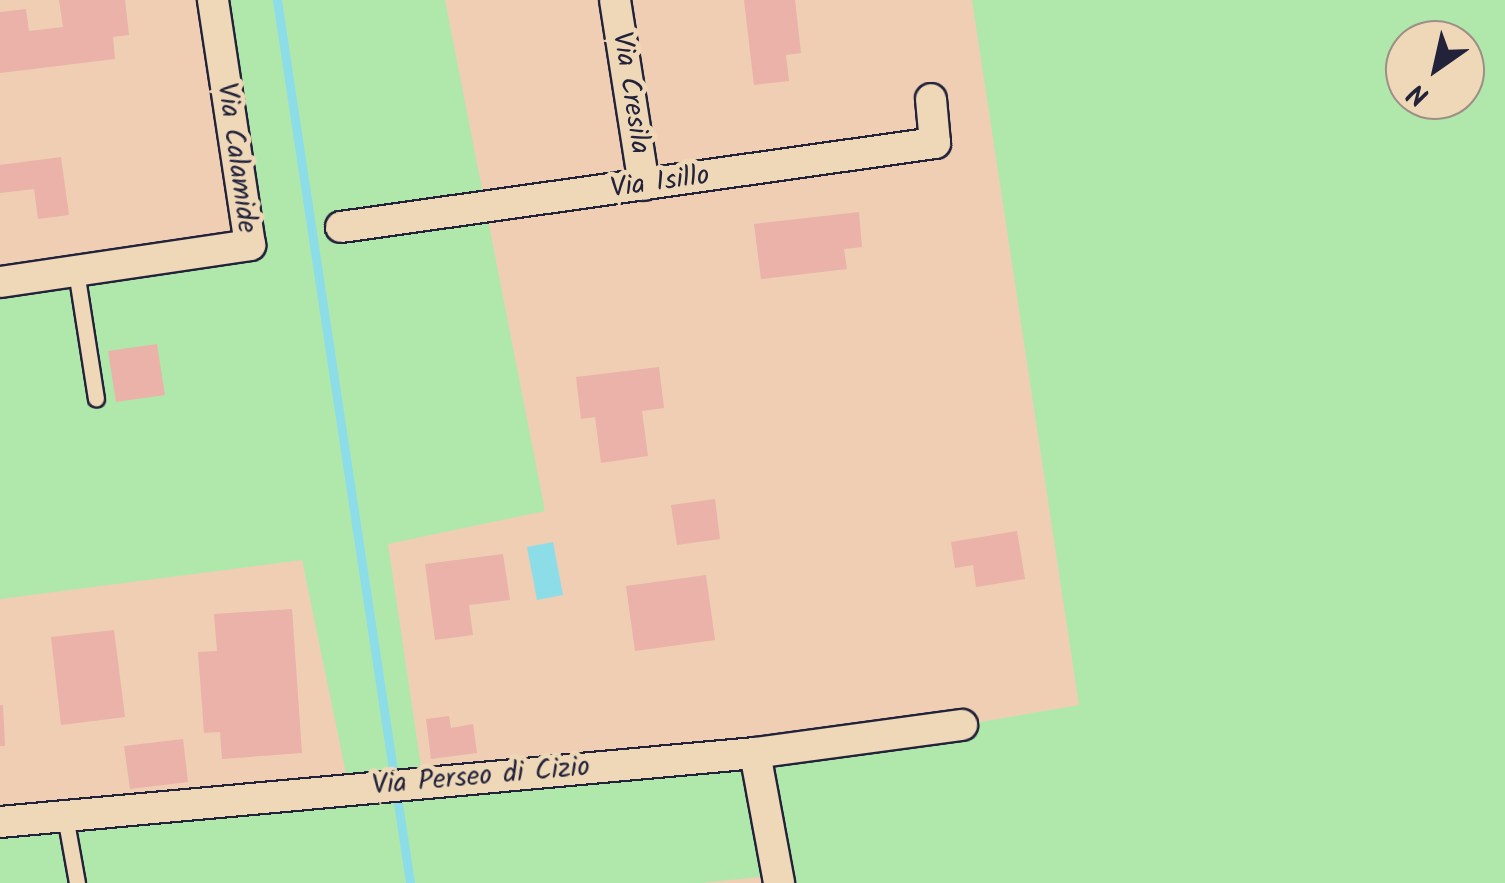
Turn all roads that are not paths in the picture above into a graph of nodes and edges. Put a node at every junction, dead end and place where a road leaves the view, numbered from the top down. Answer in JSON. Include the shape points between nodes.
{"nodes":[{"id":1,"x":213,"y":0,"type":"edge"},
{"id":2,"x":615,"y":0,"type":"edge"},
{"id":3,"x":931,"y":98,"type":"dead end"},
{"id":4,"x":644,"y":185,"type":"junction"},
{"id":5,"x":341,"y":227,"type":"dead end"},
{"id":6,"x":76,"y":271,"type":"junction"},
{"id":7,"x":0,"y":282,"type":"edge"},
{"id":8,"x":96,"y":398,"type":"dead end"},
{"id":9,"x":962,"y":725,"type":"dead end"},
{"id":10,"x":754,"y":753,"type":"junction"},
{"id":11,"x":65,"y":816,"type":"junction"},
{"id":12,"x":0,"y":822,"type":"edge"},
{"id":13,"x":76,"y":883,"type":"edge"},
{"id":14,"x":779,"y":883,"type":"edge"}],
"edges":[{"from":1,"to":6,"type":"street","name":"Via Calamide","via":[[250,246]]},
{"from":2,"to":4,"type":"street","name":"Via Cresila"},
{"from":3,"to":4,"type":"street","name":"Via Isillo","via":[[935,142]]},
{"from":4,"to":5,"type":"street","name":"Via Isillo"},
{"from":6,"to":7,"type":"street","name":"Via Calamide"},
{"from":6,"to":8,"type":"lane"},
{"from":9,"to":10,"type":"street","name":"Via Perseo di Cizio"},
{"from":10,"to":11,"type":"street","name":"Via Perseo di Cizio"},
{"from":10,"to":14,"type":"street"},
{"from":11,"to":12,"type":"street","name":"Via Perseo di Cizio"},
{"from":11,"to":13,"type":"lane"}]}
